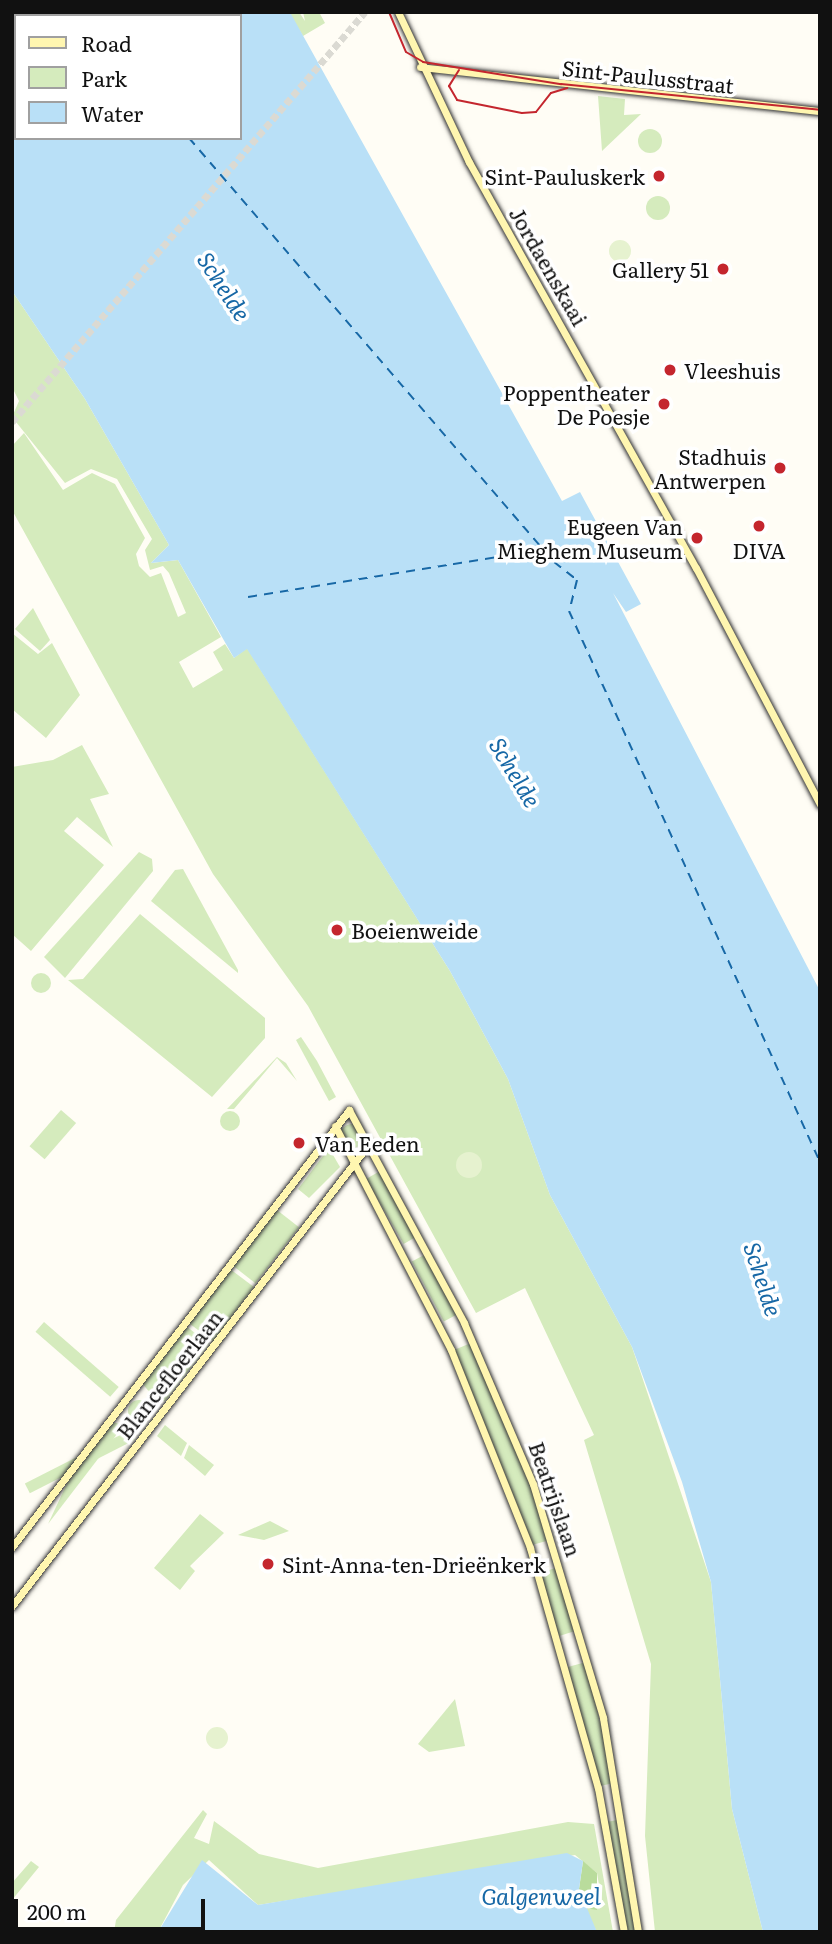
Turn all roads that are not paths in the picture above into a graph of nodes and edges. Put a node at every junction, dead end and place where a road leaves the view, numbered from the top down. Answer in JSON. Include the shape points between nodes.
{"nodes":[{"id":1,"x":398,"y":12,"type":"edge"},
{"id":2,"x":419,"y":67,"type":"junction"},
{"id":3,"x":820,"y":111,"type":"edge"},
{"id":4,"x":820,"y":804,"type":"edge"},
{"id":5,"x":349,"y":1110,"type":"joint"},
{"id":6,"x":335,"y":1126,"type":"junction"},
{"id":7,"x":369,"y":1144,"type":"junction"},
{"id":8,"x":354,"y":1163,"type":"junction"},
{"id":9,"x":12,"y":1547,"type":"edge"},
{"id":10,"x":12,"y":1606,"type":"edge"},
{"id":11,"x":624,"y":1932,"type":"edge"},
{"id":12,"x":638,"y":1932,"type":"edge"}],
"edges":[{"from":1,"to":2,"type":"street","name":"Jordaenskaai"},
{"from":2,"to":3,"type":"street","name":"Sint-Paulusstraat"},
{"from":2,"to":4,"type":"street","name":"Jordaenskaai"},
{"from":5,"to":6,"type":"street","name":"Blancefloerlaan"},
{"from":5,"to":7,"type":"street","name":"Beatrijslaan"},
{"from":6,"to":8,"type":"street","name":"Beatrijslaan"},
{"from":6,"to":9,"type":"street","name":"Blancefloerlaan"},
{"from":7,"to":8,"type":"street","name":"Blancefloerlaan"},
{"from":7,"to":12,"type":"street","name":"Beatrijslaan","via":[[488,1373],[548,1529],[606,1728]]},
{"from":8,"to":10,"type":"street","name":"Blancefloerlaan"},
{"from":8,"to":11,"type":"street","name":"Beatrijslaan","via":[[451,1350],[534,1560],[598,1788]]}]}
